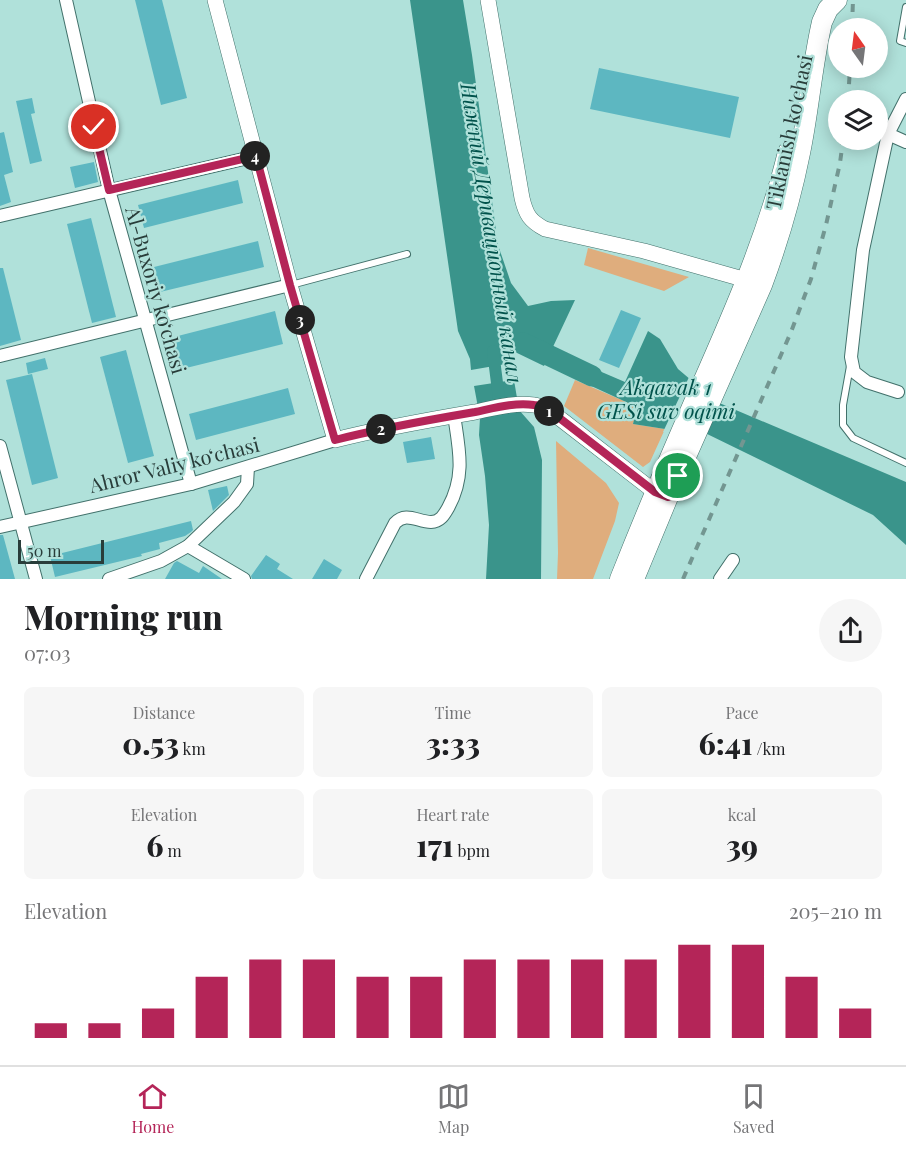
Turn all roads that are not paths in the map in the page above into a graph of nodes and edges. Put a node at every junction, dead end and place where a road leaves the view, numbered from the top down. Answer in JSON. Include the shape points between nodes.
{"nodes":[{"id":1,"x":66,"y":0,"type":"edge"},
{"id":2,"x":215,"y":0,"type":"edge"},
{"id":3,"x":488,"y":0,"type":"edge"},
{"id":4,"x":827,"y":5,"type":"edge"},
{"id":5,"x":906,"y":8,"type":"edge"},
{"id":6,"x":906,"y":43,"type":"edge"},
{"id":7,"x":906,"y":99,"type":"edge"},
{"id":8,"x":888,"y":134,"type":"joint"},
{"id":9,"x":906,"y":142,"type":"edge"},
{"id":10,"x":885,"y":150,"type":"edge"},
{"id":11,"x":256,"y":156,"type":"junction"},
{"id":12,"x":109,"y":190,"type":"junction"},
{"id":13,"x":0,"y":216,"type":"edge"},
{"id":14,"x":407,"y":254,"type":"dead end"},
{"id":15,"x":755,"y":283,"type":"junction"},
{"id":16,"x":290,"y":285,"type":"junction"},
{"id":17,"x":145,"y":321,"type":"junction"},
{"id":18,"x":0,"y":356,"type":"edge"},
{"id":19,"x":851,"y":357,"type":"junction"},
{"id":20,"x":898,"y":392,"type":"dead end"},
{"id":21,"x":454,"y":415,"type":"junction"},
{"id":22,"x":335,"y":440,"type":"junction"},
{"id":23,"x":0,"y":446,"type":"edge"},
{"id":24,"x":906,"y":463,"type":"edge"},
{"id":25,"x":248,"y":467,"type":"junction"},
{"id":26,"x":191,"y":484,"type":"junction"},
{"id":27,"x":661,"y":494,"type":"junction"},
{"id":28,"x":21,"y":522,"type":"junction"},
{"id":29,"x":0,"y":527,"type":"edge"},
{"id":30,"x":188,"y":546,"type":"junction"},
{"id":31,"x":733,"y":560,"type":"dead end"},
{"id":32,"x":36,"y":579,"type":"edge"},
{"id":33,"x":109,"y":579,"type":"edge"},
{"id":34,"x":244,"y":579,"type":"edge"},
{"id":35,"x":366,"y":579,"type":"edge"},
{"id":36,"x":620,"y":579,"type":"edge"},
{"id":37,"x":634,"y":579,"type":"edge"},
{"id":38,"x":720,"y":579,"type":"edge"}],
"edges":[{"from":1,"to":12,"type":"street","name":"Al-Buxoriy ko‘chasi"},
{"from":2,"to":11,"type":"street"},
{"from":3,"to":15,"type":"street","via":[[528,217],[545,229],[644,250]]},
{"from":4,"to":15,"type":"main road","via":[[794,185],[785,219]]},
{"from":5,"to":6,"type":"lane","via":[[900,41]]},
{"from":7,"to":8,"type":"street"},
{"from":8,"to":9,"type":"street"},
{"from":10,"to":19,"type":"street","via":[[863,250]]},
{"from":11,"to":12,"type":"street"},
{"from":11,"to":16,"type":"street"},
{"from":12,"to":13,"type":"street"},
{"from":12,"to":17,"type":"street","name":"Al-Buxoriy ko‘chasi"},
{"from":14,"to":16,"type":"lane"},
{"from":15,"to":27,"type":"main road"},
{"from":16,"to":17,"type":"street"},
{"from":16,"to":22,"type":"street"},
{"from":17,"to":18,"type":"street"},
{"from":17,"to":26,"type":"street","name":"Al-Buxoriy ko‘chasi"},
{"from":19,"to":20,"type":"street","via":[[854,372],[867,382]]},
{"from":19,"to":24,"type":"lane","via":[[843,425],[853,438]]},
{"from":21,"to":22,"type":"street"},
{"from":21,"to":27,"type":"street","via":[[537,405]]},
{"from":21,"to":35,"type":"street","via":[[459,451],[455,495],[437,521],[400,518]]},
{"from":22,"to":25,"type":"street","name":"Ahror Valiy koʻchasi"},
{"from":23,"to":28,"type":"street"},
{"from":25,"to":26,"type":"street","name":"Ahror Valiy koʻchasi"},
{"from":25,"to":30,"type":"street","via":[[247,484],[234,502]]},
{"from":26,"to":28,"type":"street","name":"Ahror Valiy koʻchasi"},
{"from":27,"to":36,"type":"main road"},
{"from":27,"to":37,"type":"main road"},
{"from":28,"to":29,"type":"street","name":"Ahror Valiy koʻchasi"},
{"from":28,"to":32,"type":"street"},
{"from":30,"to":33,"type":"street","via":[[161,561]]},
{"from":30,"to":34,"type":"street"},
{"from":31,"to":38,"type":"street"}]}
